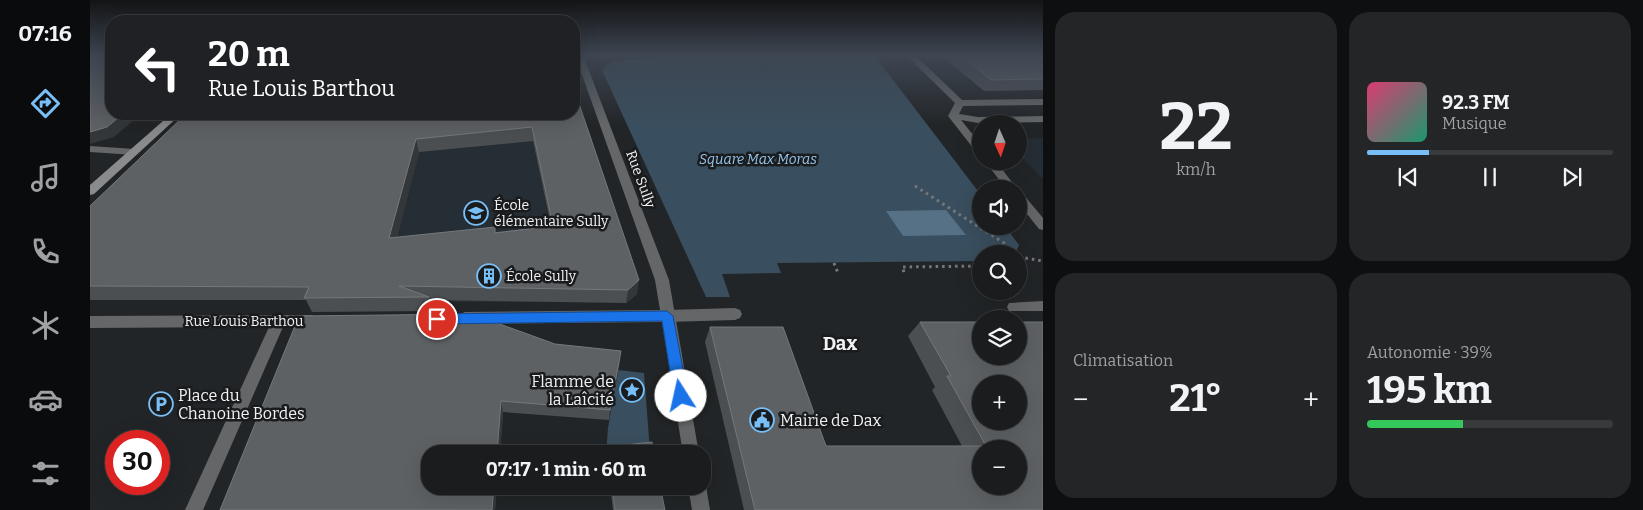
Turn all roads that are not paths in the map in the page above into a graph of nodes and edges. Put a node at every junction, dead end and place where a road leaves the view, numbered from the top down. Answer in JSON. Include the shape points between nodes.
{"nodes":[{"id":1,"x":588,"y":79,"type":"edge"},
{"id":2,"x":935,"y":79,"type":"edge"},
{"id":3,"x":1043,"y":102,"type":"edge"},
{"id":4,"x":960,"y":103,"type":"junction"},
{"id":5,"x":953,"y":116,"type":"junction"},
{"id":6,"x":1043,"y":119,"type":"edge"},
{"id":7,"x":169,"y":120,"type":"edge"},
{"id":8,"x":972,"y":140,"type":"edge"},
{"id":9,"x":90,"y":149,"type":"edge"},
{"id":10,"x":134,"y":152,"type":"junction"},
{"id":11,"x":997,"y":170,"type":"edge"},
{"id":12,"x":1005,"y":180,"type":"edge"},
{"id":13,"x":90,"y":191,"type":"edge"},
{"id":14,"x":1027,"y":207,"type":"edge"},
{"id":15,"x":1043,"y":226,"type":"edge"},
{"id":16,"x":1043,"y":306,"type":"edge"},
{"id":17,"x":1014,"y":307,"type":"dead end"},
{"id":18,"x":735,"y":314,"type":"dead end"},
{"id":19,"x":667,"y":316,"type":"junction"},
{"id":20,"x":447,"y":319,"type":"edge"},
{"id":21,"x":328,"y":320,"type":"edge"},
{"id":22,"x":279,"y":321,"type":"junction"},
{"id":23,"x":90,"y":322,"type":"edge"},
{"id":24,"x":689,"y":445,"type":"edge"},
{"id":25,"x":698,"y":495,"type":"edge"},
{"id":26,"x":194,"y":510,"type":"edge"},
{"id":27,"x":701,"y":510,"type":"edge"}],
"edges":[{"from":1,"to":19,"type":"street","name":"Rue Sully","via":[[662,280]]},
{"from":2,"to":4,"type":"street"},
{"from":3,"to":4,"type":"street"},
{"from":4,"to":5,"type":"street"},
{"from":5,"to":6,"type":"street","via":[[978,120]]},
{"from":5,"to":8,"type":"street"},
{"from":7,"to":10,"type":"main road"},
{"from":9,"to":10,"type":"street"},
{"from":10,"to":13,"type":"main road"},
{"from":11,"to":12,"type":"street"},
{"from":14,"to":15,"type":"street"},
{"from":16,"to":17,"type":"street"},
{"from":18,"to":19,"type":"street"},
{"from":19,"to":20,"type":"street"},
{"from":19,"to":24,"type":"street","name":"Rue Sully"},
{"from":21,"to":22,"type":"street","name":"Rue Louis Barthou"},
{"from":22,"to":23,"type":"street","name":"Rue Louis Barthou"},
{"from":22,"to":26,"type":"street"},
{"from":25,"to":27,"type":"street"}]}
